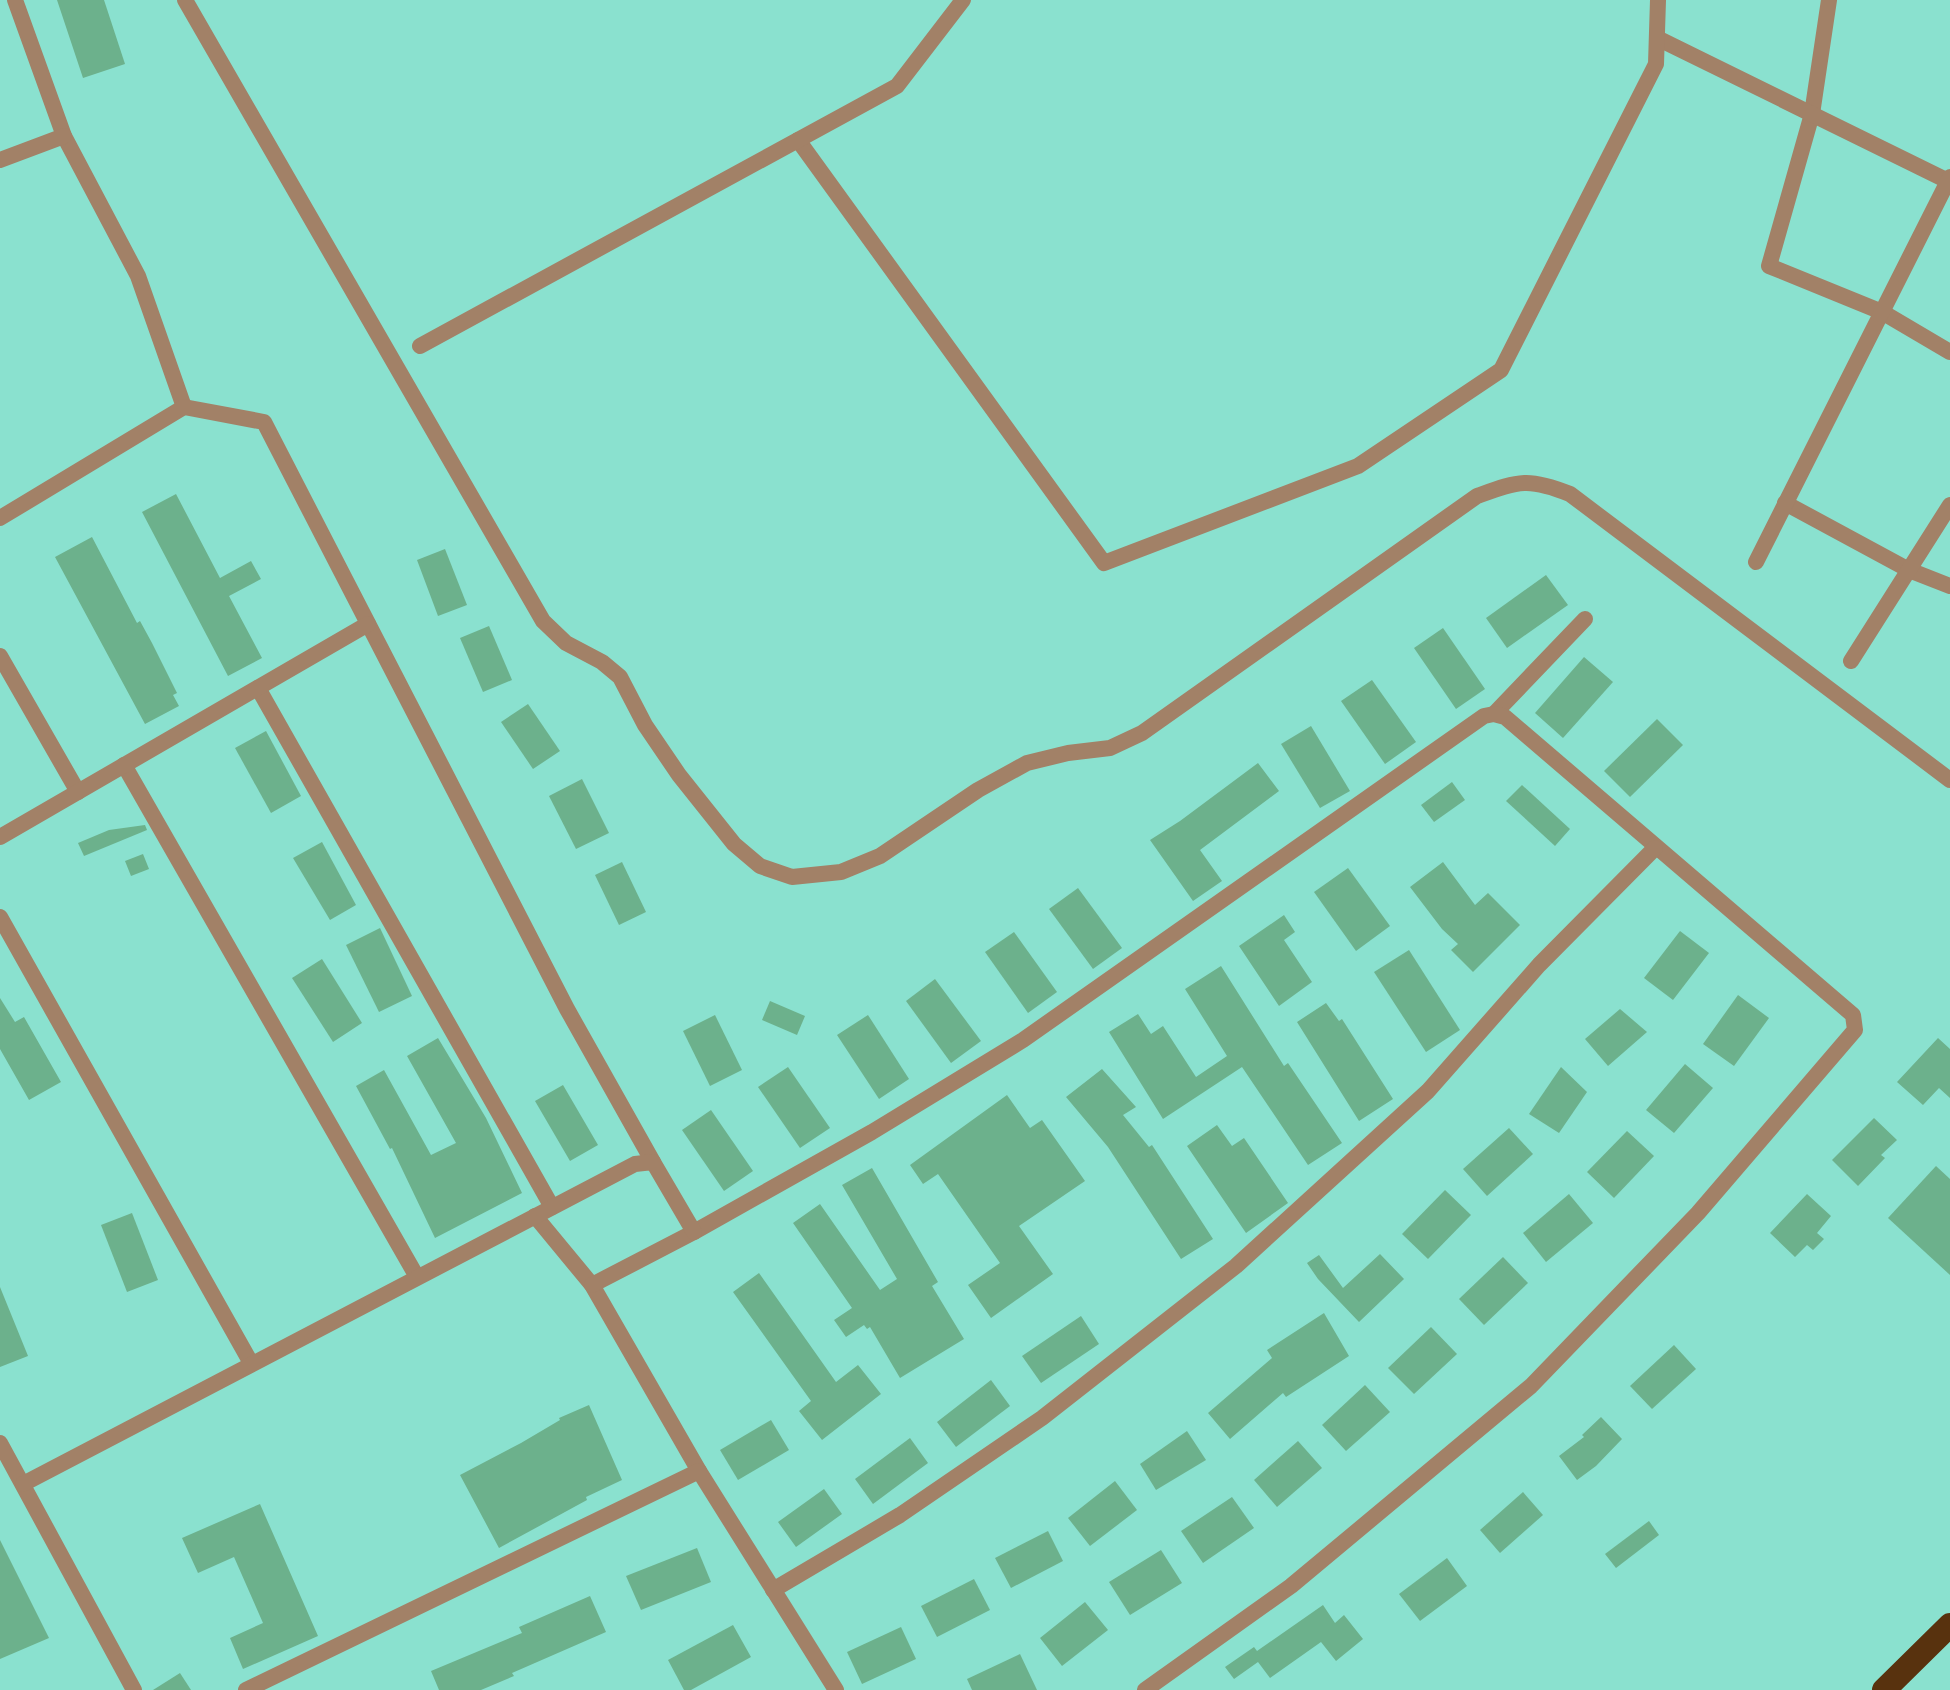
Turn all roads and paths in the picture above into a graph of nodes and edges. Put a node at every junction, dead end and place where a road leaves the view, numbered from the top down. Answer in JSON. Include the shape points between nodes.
{"nodes":[{"id":1,"x":15,"y":0,"type":"edge"},
{"id":2,"x":185,"y":0,"type":"edge"},
{"id":3,"x":963,"y":0,"type":"edge"},
{"id":4,"x":1658,"y":0,"type":"edge"},
{"id":5,"x":1829,"y":0,"type":"edge"},
{"id":6,"x":1657,"y":38,"type":"junction"},
{"id":7,"x":1812,"y":114,"type":"junction"},
{"id":8,"x":64,"y":136,"type":"junction"},
{"id":9,"x":798,"y":140,"type":"junction"},
{"id":10,"x":0,"y":160,"type":"edge"},
{"id":11,"x":1949,"y":180,"type":"edge"},
{"id":12,"x":1882,"y":312,"type":"junction"},
{"id":13,"x":420,"y":346,"type":"dead end"},
{"id":14,"x":1950,"y":352,"type":"edge"},
{"id":15,"x":184,"y":407,"type":"junction"},
{"id":16,"x":1785,"y":503,"type":"junction"},
{"id":17,"x":1950,"y":505,"type":"edge"},
{"id":18,"x":0,"y":518,"type":"edge"},
{"id":19,"x":1756,"y":562,"type":"dead end"},
{"id":20,"x":1909,"y":570,"type":"junction"},
{"id":21,"x":1950,"y":586,"type":"edge"},
{"id":22,"x":1585,"y":619,"type":"dead end"},
{"id":23,"x":368,"y":624,"type":"junction"},
{"id":24,"x":0,"y":656,"type":"edge"},
{"id":25,"x":1851,"y":661,"type":"dead end"},
{"id":26,"x":258,"y":688,"type":"junction"},
{"id":27,"x":1494,"y":714,"type":"junction"},
{"id":28,"x":124,"y":765,"type":"junction"},
{"id":29,"x":1950,"y":780,"type":"edge"},
{"id":30,"x":78,"y":792,"type":"junction"},
{"id":31,"x":0,"y":837,"type":"edge"},
{"id":32,"x":1655,"y":848,"type":"junction"},
{"id":33,"x":0,"y":917,"type":"edge"},
{"id":34,"x":653,"y":1162,"type":"junction"},
{"id":35,"x":552,"y":1207,"type":"junction"},
{"id":36,"x":535,"y":1216,"type":"junction"},
{"id":37,"x":694,"y":1232,"type":"junction"},
{"id":38,"x":417,"y":1277,"type":"junction"},
{"id":39,"x":592,"y":1285,"type":"junction"},
{"id":40,"x":251,"y":1363,"type":"junction"},
{"id":41,"x":0,"y":1443,"type":"edge"},
{"id":42,"x":699,"y":1471,"type":"junction"},
{"id":43,"x":23,"y":1484,"type":"junction"},
{"id":44,"x":773,"y":1590,"type":"junction"},
{"id":45,"x":1950,"y":1625,"type":"edge"},
{"id":46,"x":134,"y":1690,"type":"edge"},
{"id":47,"x":246,"y":1690,"type":"edge"},
{"id":48,"x":836,"y":1690,"type":"edge"},
{"id":49,"x":1145,"y":1690,"type":"edge"},
{"id":50,"x":1884,"y":1690,"type":"edge"}],
"edges":[{"from":1,"to":8,"type":"street"},
{"from":2,"to":29,"type":"street","via":[[543,621],[566,643],[620,677],[679,775],[734,844],[760,866],[792,877],[841,872],[880,856],[1027,763],[1110,748],[1142,733],[1477,496],[1510,484],[1541,482],[1570,494]]},
{"from":3,"to":9,"type":"street","via":[[897,86]]},
{"from":4,"to":6,"type":"street"},
{"from":5,"to":7,"type":"street"},
{"from":6,"to":7,"type":"street"},
{"from":6,"to":9,"type":"street","via":[[1656,64],[1501,370],[1358,466],[1104,563]]},
{"from":7,"to":11,"type":"street"},
{"from":7,"to":12,"type":"street","via":[[1769,266]]},
{"from":8,"to":10,"type":"street"},
{"from":8,"to":15,"type":"street","via":[[138,276]]},
{"from":9,"to":13,"type":"street"},
{"from":11,"to":12,"type":"street"},
{"from":12,"to":14,"type":"street"},
{"from":12,"to":16,"type":"street"},
{"from":15,"to":18,"type":"street"},
{"from":15,"to":23,"type":"street","via":[[264,422]]},
{"from":16,"to":19,"type":"street"},
{"from":16,"to":20,"type":"street"},
{"from":17,"to":20,"type":"street"},
{"from":20,"to":21,"type":"street"},
{"from":20,"to":25,"type":"street"},
{"from":22,"to":27,"type":"street"},
{"from":23,"to":26,"type":"street"},
{"from":23,"to":34,"type":"street","via":[[567,1009]]},
{"from":24,"to":30,"type":"street"},
{"from":26,"to":28,"type":"street"},
{"from":26,"to":35,"type":"street"},
{"from":27,"to":32,"type":"street","via":[[1505,717]]},
{"from":27,"to":37,"type":"street","via":[[1484,716],[1023,1040]]},
{"from":28,"to":30,"type":"street"},
{"from":28,"to":38,"type":"street"},
{"from":30,"to":31,"type":"street"},
{"from":32,"to":44,"type":"street","via":[[1539,965],[1428,1091],[1236,1266],[1042,1418],[900,1515]]},
{"from":32,"to":49,"type":"street","via":[[1853,1015],[1855,1030],[1698,1213],[1531,1386],[1291,1586]]},
{"from":33,"to":40,"type":"street"},
{"from":34,"to":35,"type":"street","via":[[635,1164]]},
{"from":34,"to":37,"type":"street"},
{"from":35,"to":36,"type":"street"},
{"from":36,"to":38,"type":"street"},
{"from":36,"to":39,"type":"street"},
{"from":37,"to":39,"type":"street"},
{"from":38,"to":40,"type":"street"},
{"from":39,"to":42,"type":"street"},
{"from":40,"to":43,"type":"street"},
{"from":41,"to":43,"type":"street"},
{"from":42,"to":44,"type":"street"},
{"from":42,"to":47,"type":"street"},
{"from":43,"to":46,"type":"street"},
{"from":44,"to":48,"type":"street"},
{"from":45,"to":50,"type":"highway"}]}
